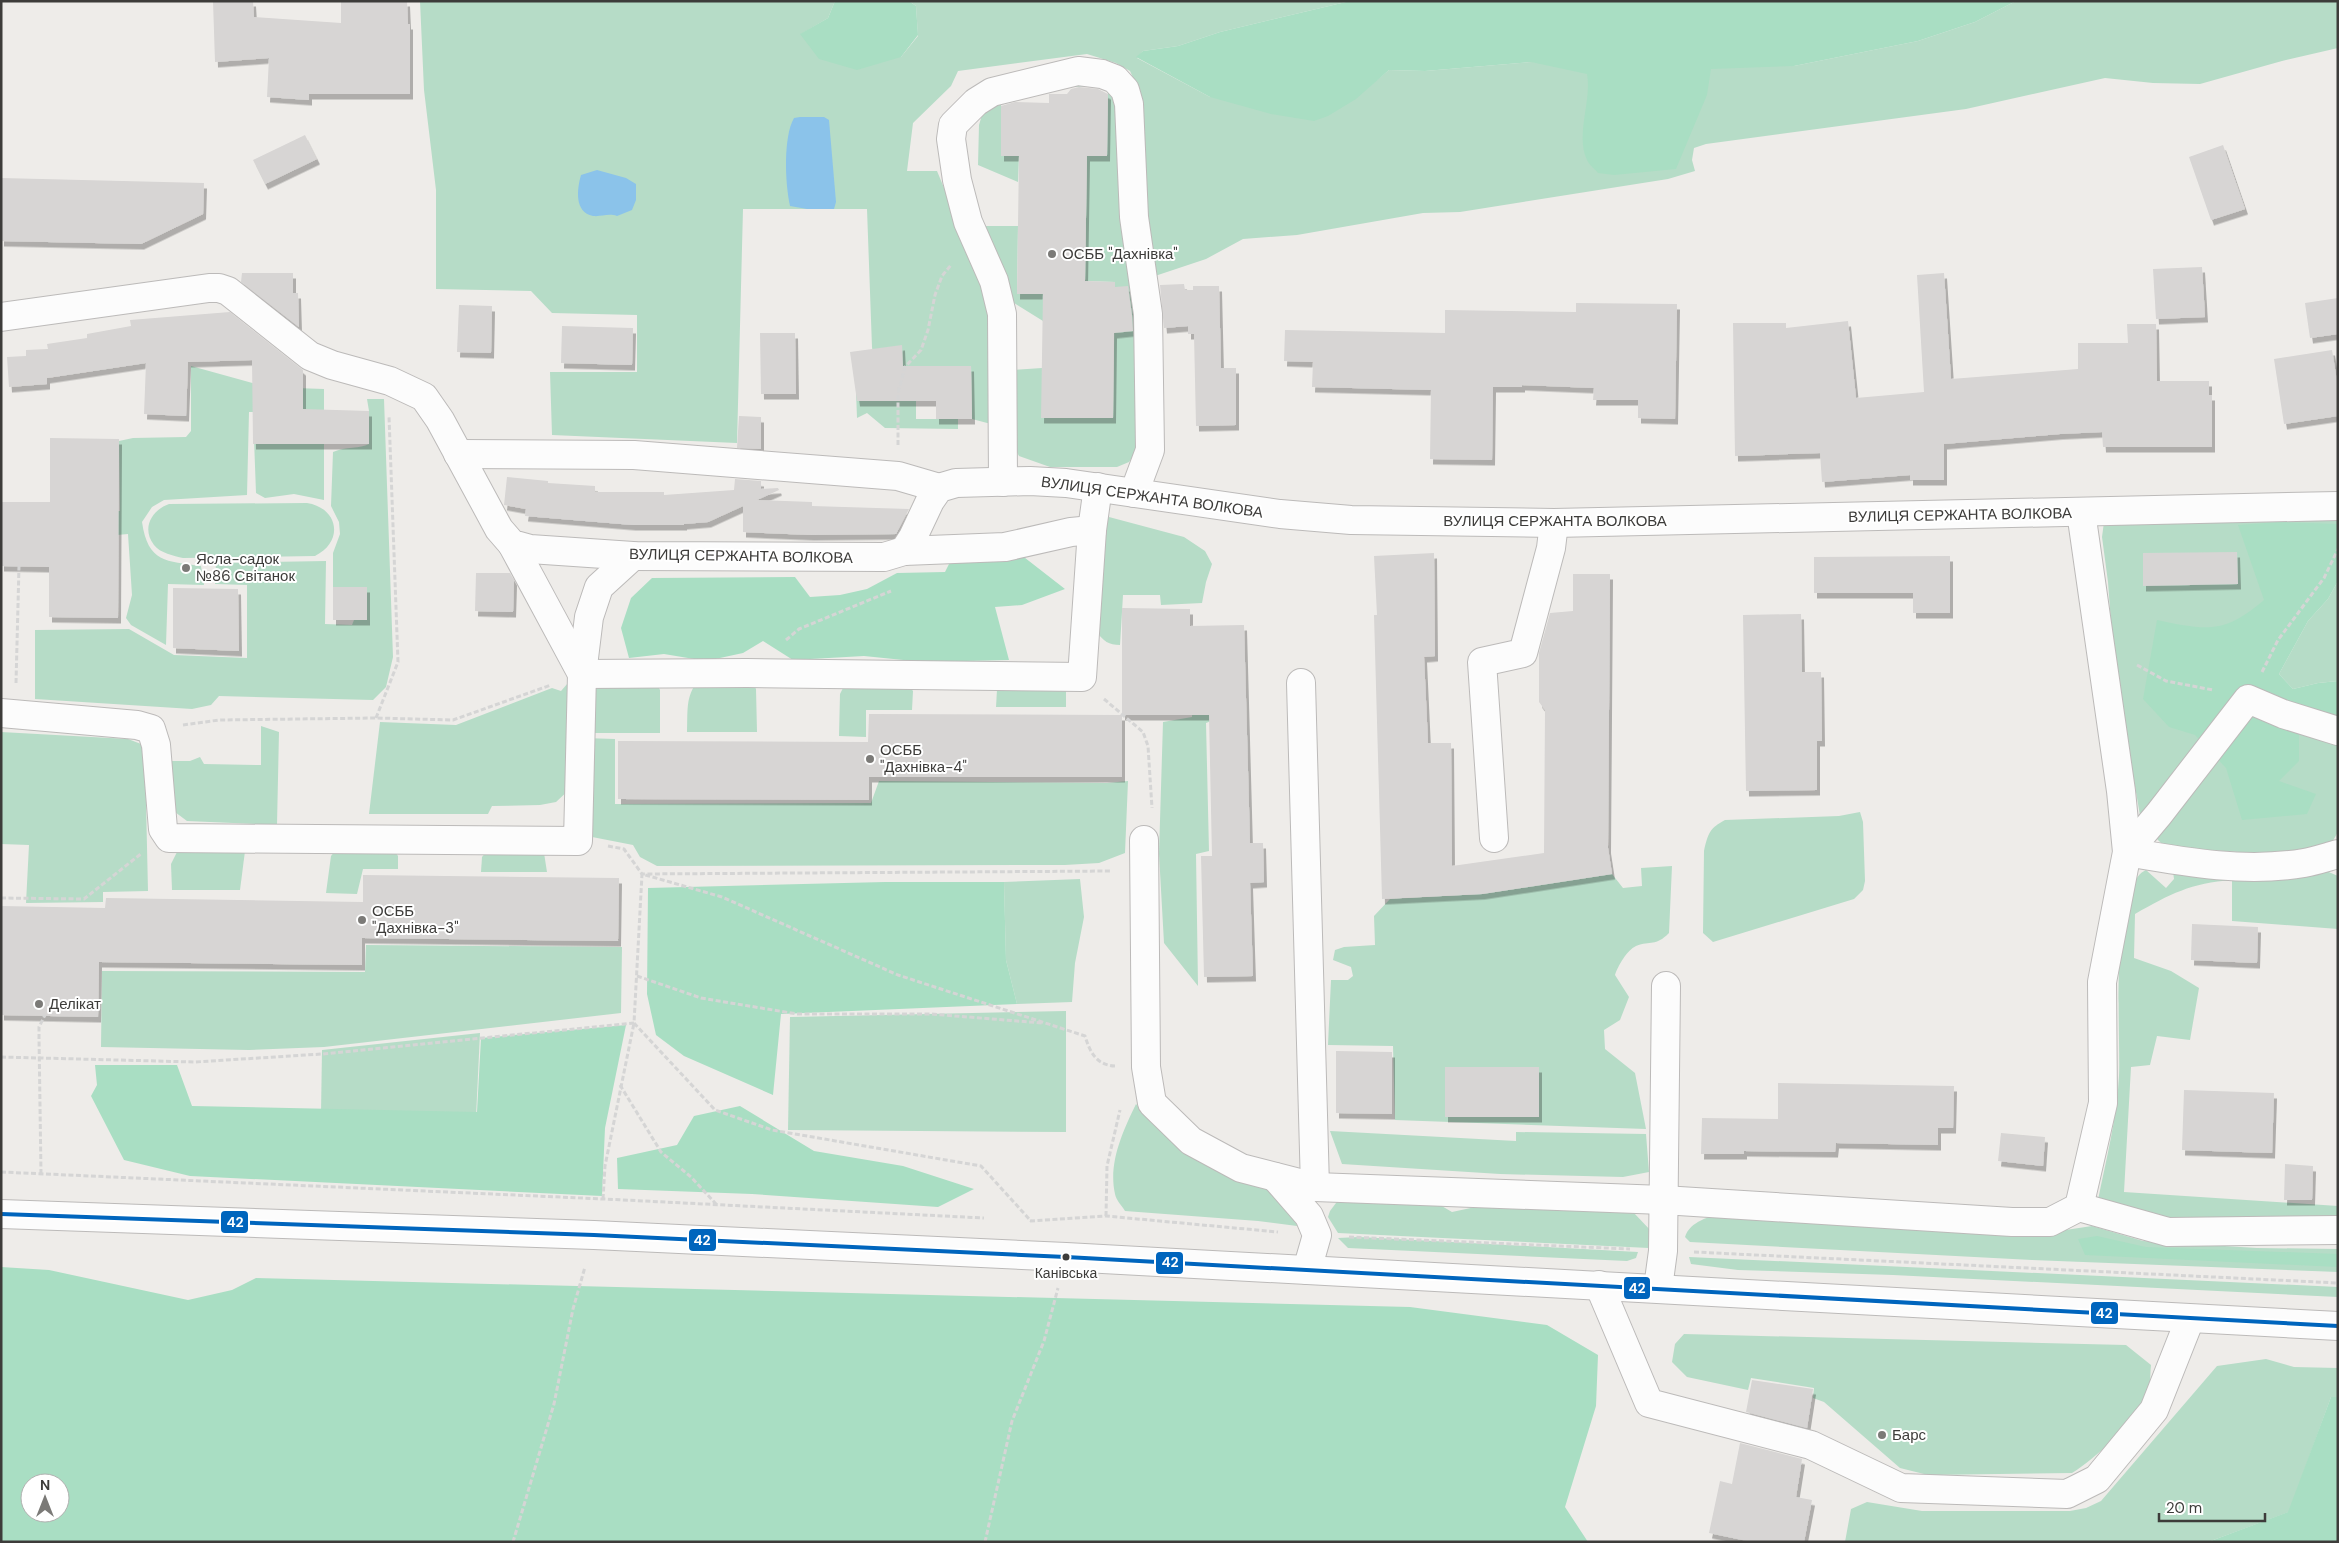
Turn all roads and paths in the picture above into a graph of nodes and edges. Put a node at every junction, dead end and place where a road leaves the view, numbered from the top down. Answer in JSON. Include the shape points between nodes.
{"nodes":[{"id":1,"x":975,"y":238,"type":"junction"},
{"id":2,"x":1,"y":317,"type":"edge"},
{"id":3,"x":390,"y":381,"type":"junction"},
{"id":4,"x":458,"y":454,"type":"junction"},
{"id":5,"x":898,"y":476,"type":"junction"},
{"id":6,"x":1003,"y":482,"type":"junction"},
{"id":7,"x":1098,"y":487,"type":"junction"},
{"id":8,"x":939,"y":488,"type":"junction"},
{"id":9,"x":1134,"y":494,"type":"junction"},
{"id":10,"x":2338,"y":506,"type":"edge"},
{"id":11,"x":2080,"y":512,"type":"junction"},
{"id":12,"x":1554,"y":523,"type":"junction"},
{"id":13,"x":1092,"y":530,"type":"junction"},
{"id":14,"x":512,"y":544,"type":"junction"},
{"id":15,"x":2338,"y":550,"type":"edge"},
{"id":16,"x":904,"y":551,"type":"junction"},
{"id":17,"x":633,"y":556,"type":"junction"},
{"id":18,"x":19,"y":566,"type":"dead end"},
{"id":19,"x":2099,"y":637,"type":"junction"},
{"id":20,"x":784,"y":642,"type":"dead end"},
{"id":21,"x":17,"y":671,"type":"dead end"},
{"id":22,"x":582,"y":674,"type":"junction"},
{"id":23,"x":1082,"y":677,"type":"junction"},
{"id":24,"x":1301,"y":683,"type":"dead end"},
{"id":25,"x":2248,"y":699,"type":"junction"},
{"id":26,"x":1,"y":713,"type":"edge"},
{"id":27,"x":376,"y":718,"type":"junction"},
{"id":28,"x":151,"y":729,"type":"junction"},
{"id":29,"x":2338,"y":731,"type":"edge"},
{"id":30,"x":166,"y":835,"type":"junction"},
{"id":31,"x":1494,"y":838,"type":"dead end"},
{"id":32,"x":1144,"y":840,"type":"junction"},
{"id":33,"x":578,"y":841,"type":"junction"},
{"id":34,"x":2127,"y":852,"type":"junction"},
{"id":35,"x":2338,"y":854,"type":"edge"},
{"id":36,"x":642,"y":874,"type":"junction"},
{"id":37,"x":1,"y":898,"type":"edge"},
{"id":38,"x":637,"y":976,"type":"junction"},
{"id":39,"x":1666,"y":986,"type":"dead end"},
{"id":40,"x":45,"y":1016,"type":"dead end"},
{"id":41,"x":634,"y":1022,"type":"junction"},
{"id":42,"x":1047,"y":1024,"type":"junction"},
{"id":43,"x":1,"y":1057,"type":"edge"},
{"id":44,"x":39,"y":1057,"type":"junction"},
{"id":45,"x":1146,"y":1067,"type":"junction"},
{"id":46,"x":620,"y":1084,"type":"junction"},
{"id":47,"x":1107,"y":1166,"type":"dead end"},
{"id":48,"x":1,"y":1172,"type":"edge"},
{"id":49,"x":40,"y":1174,"type":"junction"},
{"id":50,"x":1275,"y":1177,"type":"junction"},
{"id":51,"x":1315,"y":1187,"type":"junction"},
{"id":52,"x":603,"y":1199,"type":"junction"},
{"id":53,"x":1664,"y":1200,"type":"junction"},
{"id":54,"x":717,"y":1205,"type":"junction"},
{"id":55,"x":2079,"y":1207,"type":"junction"},
{"id":56,"x":1,"y":1214,"type":"edge"},
{"id":57,"x":1106,"y":1216,"type":"junction"},
{"id":58,"x":992,"y":1218,"type":"dead end"},
{"id":59,"x":1022,"y":1220,"type":"dead end"},
{"id":60,"x":1032,"y":1220,"type":"junction"},
{"id":61,"x":2338,"y":1230,"type":"edge"},
{"id":62,"x":594,"y":1235,"type":"junction"},
{"id":63,"x":1317,"y":1235,"type":"junction"},
{"id":64,"x":1663,"y":1251,"type":"junction"},
{"id":65,"x":1066,"y":1257,"type":"junction"},
{"id":66,"x":1307,"y":1270,"type":"junction"},
{"id":67,"x":2338,"y":1283,"type":"edge"},
{"id":68,"x":1599,"y":1285,"type":"junction"},
{"id":69,"x":1658,"y":1288,"type":"junction"},
{"id":70,"x":2190,"y":1319,"type":"junction"},
{"id":71,"x":2338,"y":1326,"type":"edge"},
{"id":72,"x":513,"y":1542,"type":"edge"},
{"id":73,"x":986,"y":1542,"type":"edge"}],
"edges":[{"from":1,"to":5,"type":"path","via":[[961,250],[942,276],[921,350],[905,367],[898,393]]},
{"from":1,"to":6,"type":"street","via":[[994,281],[1002,314]]},
{"from":1,"to":9,"type":"street","via":[[957,180],[951,139],[953,125],[976,102],[992,92],[1078,72],[1115,79],[1125,90],[1129,104],[1134,218],[1148,314],[1150,450]]},
{"from":2,"to":3,"type":"street","via":[[219,288],[238,297],[310,356]]},
{"from":3,"to":4,"type":"street","via":[[424,397]]},
{"from":3,"to":27,"type":"path","via":[[388,400],[398,662]]},
{"from":4,"to":5,"type":"street","via":[[634,455]]},
{"from":4,"to":14,"type":"street","via":[[499,529]]},
{"from":5,"to":8,"type":"street"},
{"from":6,"to":7,"type":"street","name":"ВУЛИЦЯ СЕРЖАНТА ВОЛКОВА"},
{"from":6,"to":8,"type":"street","name":"ВУЛИЦЯ СЕРЖАНТА ВОЛКОВА","via":[[956,483]]},
{"from":7,"to":9,"type":"street","name":"ВУЛИЦЯ СЕРЖАНТА ВОЛКОВА"},
{"from":7,"to":13,"type":"street"},
{"from":8,"to":16,"type":"street"},
{"from":9,"to":12,"type":"street","name":"ВУЛИЦЯ СЕРЖАНТА ВОЛКОВА","via":[[1351,520]]},
{"from":10,"to":11,"type":"street","name":"ВУЛИЦЯ СЕРЖАНТА ВОЛКОВА"},
{"from":11,"to":12,"type":"street","name":"ВУЛИЦЯ СЕРЖАНТА ВОЛКОВА"},
{"from":11,"to":19,"type":"street"},
{"from":12,"to":31,"type":"street","via":[[1551,548],[1523,652],[1482,662]]},
{"from":13,"to":16,"type":"street","name":"ВУЛИЦЯ СЕРЖАНТА ВОЛКОВА","via":[[1005,547]]},
{"from":13,"to":23,"type":"street"},
{"from":14,"to":17,"type":"street","name":"ВУЛИЦЯ СЕРЖАНТА ВОЛКОВА","via":[[530,549]]},
{"from":14,"to":22,"type":"street"},
{"from":15,"to":25,"type":"path","via":[[2324,578],[2278,640]]},
{"from":16,"to":17,"type":"street","name":"ВУЛИЦЯ СЕРЖАНТА ВОЛКОВА","via":[[884,557]]},
{"from":16,"to":20,"type":"path","via":[[901,587],[799,630]]},
{"from":17,"to":22,"type":"street","via":[[599,588],[588,617]]},
{"from":18,"to":21,"type":"path"},
{"from":19,"to":25,"type":"path","via":[[2142,670],[2166,681]]},
{"from":19,"to":34,"type":"street"},
{"from":22,"to":23,"type":"street"},
{"from":22,"to":27,"type":"path","via":[[453,720]]},
{"from":22,"to":33,"type":"street"},
{"from":23,"to":32,"type":"path","via":[[1143,732],[1148,746],[1153,826]]},
{"from":24,"to":51,"type":"street"},
{"from":25,"to":29,"type":"street"},
{"from":25,"to":34,"type":"street"},
{"from":26,"to":28,"type":"street"},
{"from":27,"to":28,"type":"path","via":[[219,720]]},
{"from":28,"to":30,"type":"street","via":[[156,745]]},
{"from":30,"to":33,"type":"street","via":[[174,839]]},
{"from":30,"to":37,"type":"path","via":[[84,899]]},
{"from":32,"to":36,"type":"path","via":[[1134,851],[1127,871]]},
{"from":32,"to":45,"type":"street"},
{"from":33,"to":36,"type":"path","via":[[624,849]]},
{"from":34,"to":35,"type":"street","via":[[2208,865],[2256,866],[2304,863]]},
{"from":34,"to":55,"type":"street","via":[[2102,982],[2103,1103]]},
{"from":36,"to":38,"type":"path"},
{"from":36,"to":42,"type":"path","via":[[722,897],[898,975]]},
{"from":38,"to":41,"type":"path"},
{"from":38,"to":42,"type":"path","via":[[701,998],[796,1014],[930,1014]]},
{"from":39,"to":53,"type":"street"},
{"from":40,"to":44,"type":"path","via":[[39,1027]]},
{"from":41,"to":44,"type":"path","via":[[322,1054],[214,1061]]},
{"from":41,"to":46,"type":"path"},
{"from":41,"to":60,"type":"path","via":[[715,1110],[772,1130],[981,1166]]},
{"from":42,"to":45,"type":"path","via":[[1085,1036],[1090,1053],[1105,1066]]},
{"from":43,"to":44,"type":"path"},
{"from":44,"to":49,"type":"path"},
{"from":45,"to":50,"type":"street","via":[[1152,1103],[1190,1141],[1241,1168]]},
{"from":46,"to":52,"type":"path","via":[[605,1166]]},
{"from":46,"to":54,"type":"path","via":[[661,1152]]},
{"from":47,"to":57,"type":"path"},
{"from":48,"to":49,"type":"path"},
{"from":49,"to":52,"type":"path"},
{"from":50,"to":51,"type":"street"},
{"from":50,"to":63,"type":"street","via":[[1309,1216]]},
{"from":51,"to":53,"type":"street"},
{"from":52,"to":54,"type":"path"},
{"from":53,"to":55,"type":"street","via":[[2012,1222],[2050,1222]]},
{"from":53,"to":64,"type":"street"},
{"from":54,"to":58,"type":"path"},
{"from":55,"to":61,"type":"street","via":[[2168,1232]]},
{"from":56,"to":62,"type":"street"},
{"from":57,"to":60,"type":"path"},
{"from":57,"to":63,"type":"path"},
{"from":59,"to":60,"type":"path"},
{"from":62,"to":65,"type":"street"},
{"from":62,"to":72,"type":"path","via":[[573,1309],[554,1404]]},
{"from":63,"to":64,"type":"path"},
{"from":63,"to":66,"type":"street"},
{"from":64,"to":67,"type":"path"},
{"from":64,"to":69,"type":"street"},
{"from":65,"to":66,"type":"street"},
{"from":65,"to":73,"type":"path","via":[[1044,1340],[1012,1421]]},
{"from":66,"to":68,"type":"street"},
{"from":68,"to":69,"type":"street"},
{"from":68,"to":70,"type":"street","via":[[1649,1403],[1811,1445],[1901,1488],[2068,1494],[2097,1479],[2154,1410]]},
{"from":69,"to":70,"type":"street"},
{"from":70,"to":71,"type":"street"}]}
